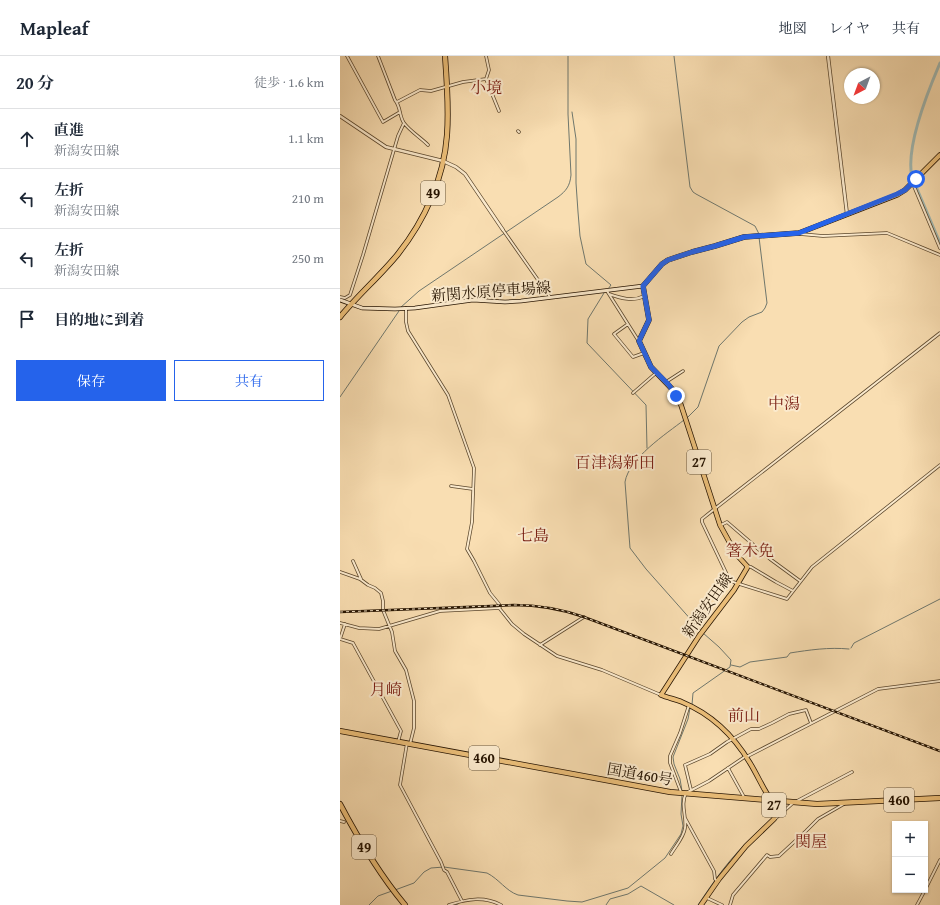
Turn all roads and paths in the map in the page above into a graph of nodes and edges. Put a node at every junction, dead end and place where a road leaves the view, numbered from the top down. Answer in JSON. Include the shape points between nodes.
{"nodes":[{"id":1,"x":347,"y":56,"type":"edge"},
{"id":2,"x":378,"y":56,"type":"edge"},
{"id":3,"x":445,"y":56,"type":"edge"},
{"id":4,"x":485,"y":56,"type":"edge"},
{"id":5,"x":828,"y":56,"type":"edge"},
{"id":6,"x":486,"y":79,"type":"junction"},
{"id":7,"x":447,"y":86,"type":"junction"},
{"id":8,"x":397,"y":102,"type":"junction"},
{"id":9,"x":400,"y":112,"type":"junction"},
{"id":10,"x":499,"y":112,"type":"dead end"},
{"id":11,"x":340,"y":116,"type":"edge"},
{"id":12,"x":404,"y":123,"type":"junction"},
{"id":13,"x":428,"y":145,"type":"dead end"},
{"id":14,"x":394,"y":150,"type":"junction"},
{"id":15,"x":940,"y":155,"type":"edge"},
{"id":16,"x":443,"y":161,"type":"junction"},
{"id":17,"x":912,"y":183,"type":"junction"},
{"id":18,"x":847,"y":215,"type":"junction"},
{"id":19,"x":503,"y":230,"type":"joint"},
{"id":20,"x":799,"y":233,"type":"junction"},
{"id":21,"x":940,"y":248,"type":"edge"},
{"id":22,"x":940,"y":256,"type":"edge"},
{"id":23,"x":643,"y":286,"type":"junction"},
{"id":24,"x":607,"y":292,"type":"junction"},
{"id":25,"x":644,"y":296,"type":"junction"},
{"id":26,"x":340,"y":297,"type":"edge"},
{"id":27,"x":550,"y":297,"type":"junction"},
{"id":28,"x":340,"y":300,"type":"edge"},
{"id":29,"x":351,"y":304,"type":"junction"},
{"id":30,"x":404,"y":308,"type":"junction"},
{"id":31,"x":340,"y":317,"type":"edge"},
{"id":32,"x":628,"y":324,"type":"junction"},
{"id":33,"x":940,"y":333,"type":"edge"},
{"id":34,"x":639,"y":341,"type":"junction"},
{"id":35,"x":645,"y":352,"type":"junction"},
{"id":36,"x":683,"y":371,"type":"dead end"},
{"id":37,"x":657,"y":373,"type":"junction"},
{"id":38,"x":666,"y":382,"type":"junction"},
{"id":39,"x":634,"y":392,"type":"dead end"},
{"id":40,"x":940,"y":465,"type":"edge"},
{"id":41,"x":451,"y":486,"type":"dead end"},
{"id":42,"x":473,"y":489,"type":"junction"},
{"id":43,"x":714,"y":510,"type":"junction"},
{"id":44,"x":720,"y":526,"type":"junction"},
{"id":45,"x":353,"y":561,"type":"dead end"},
{"id":46,"x":747,"y":566,"type":"junction"},
{"id":47,"x":340,"y":572,"type":"edge"},
{"id":48,"x":361,"y":580,"type":"junction"},
{"id":49,"x":800,"y":581,"type":"junction"},
{"id":50,"x":738,"y":583,"type":"junction"},
{"id":51,"x":793,"y":591,"type":"junction"},
{"id":52,"x":500,"y":608,"type":"junction"},
{"id":53,"x":584,"y":617,"type":"dead end"},
{"id":54,"x":340,"y":623,"type":"edge"},
{"id":55,"x":345,"y":624,"type":"junction"},
{"id":56,"x":389,"y":626,"type":"junction"},
{"id":57,"x":540,"y":645,"type":"junction"},
{"id":58,"x":940,"y":681,"type":"edge"},
{"id":59,"x":661,"y":695,"type":"junction"},
{"id":60,"x":691,"y":707,"type":"junction"},
{"id":61,"x":811,"y":723,"type":"junction"},
{"id":62,"x":340,"y":731,"type":"edge"},
{"id":63,"x":733,"y":740,"type":"junction"},
{"id":64,"x":398,"y":742,"type":"junction"},
{"id":65,"x":409,"y":743,"type":"junction"},
{"id":66,"x":746,"y":756,"type":"junction"},
{"id":67,"x":728,"y":768,"type":"junction"},
{"id":68,"x":852,"y":772,"type":"dead end"},
{"id":69,"x":691,"y":790,"type":"junction"},
{"id":70,"x":684,"y":793,"type":"junction"},
{"id":71,"x":745,"y":798,"type":"junction"},
{"id":72,"x":940,"y":798,"type":"edge"},
{"id":73,"x":771,"y":800,"type":"junction"},
{"id":74,"x":794,"y":802,"type":"junction"},
{"id":75,"x":846,"y":803,"type":"junction"},
{"id":76,"x":340,"y":804,"type":"edge"},
{"id":77,"x":684,"y":818,"type":"junction"},
{"id":78,"x":774,"y":819,"type":"junction"},
{"id":79,"x":340,"y":822,"type":"edge"},
{"id":80,"x":344,"y":822,"type":"dead end"},
{"id":81,"x":670,"y":854,"type":"dead end"},
{"id":82,"x":940,"y":860,"type":"edge"},
{"id":83,"x":717,"y":881,"type":"junction"},
{"id":84,"x":928,"y":884,"type":"edge"},
{"id":85,"x":923,"y":893,"type":"edge"},
{"id":86,"x":706,"y":897,"type":"junction"},
{"id":87,"x":462,"y":901,"type":"junction"},
{"id":88,"x":405,"y":905,"type":"edge"},
{"id":89,"x":449,"y":905,"type":"edge"},
{"id":90,"x":502,"y":905,"type":"edge"},
{"id":91,"x":701,"y":905,"type":"edge"},
{"id":92,"x":722,"y":905,"type":"edge"},
{"id":93,"x":730,"y":905,"type":"edge"},
{"id":94,"x":917,"y":905,"type":"edge"}],
"edges":[{"from":1,"to":9,"type":"street","via":[[383,122]]},
{"from":2,"to":8,"type":"street"},
{"from":3,"to":7,"type":"highway","number":"49"},
{"from":4,"to":6,"type":"street","via":[[489,70]]},
{"from":5,"to":18,"type":"street"},
{"from":6,"to":7,"type":"street"},
{"from":6,"to":10,"type":"street"},
{"from":7,"to":8,"type":"street","via":[[431,91],[420,90]]},
{"from":7,"to":16,"type":"highway","number":"49","via":[[448,130]]},
{"from":8,"to":9,"type":"street"},
{"from":9,"to":12,"type":"street"},
{"from":11,"to":14,"type":"street","via":[[380,144]]},
{"from":12,"to":13,"type":"street"},
{"from":12,"to":14,"type":"street"},
{"from":14,"to":16,"type":"street"},
{"from":14,"to":26,"type":"street","via":[[350,295]]},
{"from":15,"to":17,"type":"main road"},
{"from":16,"to":19,"type":"street","via":[[463,173]]},
{"from":16,"to":29,"type":"highway","number":"49","via":[[430,201],[412,235]]},
{"from":17,"to":18,"type":"main road","via":[[897,194]]},
{"from":17,"to":21,"type":"street"},
{"from":18,"to":20,"type":"main road"},
{"from":19,"to":27,"type":"street"},
{"from":20,"to":22,"type":"street","via":[[823,236],[887,233]]},
{"from":20,"to":23,"type":"main road","via":[[739,238],[668,260]]},
{"from":23,"to":24,"type":"main road","name":"新関水原停車場線"},
{"from":23,"to":25,"type":"main road"},
{"from":24,"to":25,"type":"street","via":[[631,299]]},
{"from":24,"to":27,"type":"main road","name":"新関水原停車場線"},
{"from":24,"to":32,"type":"street"},
{"from":25,"to":34,"type":"main road","via":[[649,320]]},
{"from":27,"to":30,"type":"main road","name":"新関水原停車場線","via":[[505,302],[473,300]]},
{"from":28,"to":29,"type":"main road","name":"新関水原停車場線"},
{"from":29,"to":30,"type":"main road","name":"新関水原停車場線","via":[[362,308]]},
{"from":29,"to":31,"type":"highway","number":"49"},
{"from":30,"to":42,"type":"street","via":[[408,331],[443,386],[453,409],[474,468]]},
{"from":32,"to":34,"type":"street"},
{"from":32,"to":35,"type":"street","via":[[614,334],[633,357]]},
{"from":33,"to":43,"type":"street"},
{"from":34,"to":35,"type":"main road","name":"新潟安田線","number":"27"},
{"from":35,"to":37,"type":"main road","name":"新潟安田線","number":"27","via":[[651,367]]},
{"from":36,"to":38,"type":"street"},
{"from":37,"to":38,"type":"main road","name":"新潟安田線","number":"27"},
{"from":37,"to":39,"type":"street"},
{"from":38,"to":43,"type":"main road","name":"新潟安田線","number":"27","via":[[675,393],[684,413]]},
{"from":40,"to":49,"type":"street","via":[[817,563]]},
{"from":41,"to":42,"type":"street"},
{"from":42,"to":52,"type":"street","via":[[472,522],[467,549]]},
{"from":43,"to":44,"type":"main road","name":"新潟安田線","number":"27"},
{"from":43,"to":50,"type":"street","via":[[702,519],[702,522],[729,579]]},
{"from":44,"to":46,"type":"main road","name":"新潟安田線","number":"27","via":[[736,554]]},
{"from":44,"to":49,"type":"street","via":[[727,522]]},
{"from":45,"to":48,"type":"street"},
{"from":46,"to":50,"type":"main road","name":"新潟安田線"},
{"from":46,"to":51,"type":"street"},
{"from":47,"to":48,"type":"street"},
{"from":48,"to":56,"type":"street","via":[[381,593],[383,610]]},
{"from":49,"to":51,"type":"street"},
{"from":50,"to":51,"type":"street","via":[[784,599]]},
{"from":50,"to":59,"type":"main road","name":"新潟安田線"},
{"from":52,"to":56,"type":"street","via":[[440,611]]},
{"from":52,"to":57,"type":"street","via":[[516,628]]},
{"from":53,"to":57,"type":"street"},
{"from":54,"to":55,"type":"street"},
{"from":55,"to":56,"type":"street","via":[[374,629]]},
{"from":55,"to":64,"type":"street","via":[[340,639],[354,643],[401,731]]},
{"from":56,"to":65,"type":"street","via":[[395,651],[406,670],[414,701],[414,728]]},
{"from":57,"to":59,"type":"street","via":[[557,656],[602,670]]},
{"from":58,"to":61,"type":"street","via":[[878,690]]},
{"from":59,"to":60,"type":"main road","number":"27"},
{"from":60,"to":63,"type":"main road","number":"27","via":[[717,723]]},
{"from":60,"to":70,"type":"street","via":[[670,756],[670,763]]},
{"from":61,"to":63,"type":"street","via":[[806,710],[800,711],[751,730]]},
{"from":61,"to":66,"type":"street"},
{"from":62,"to":64,"type":"highway","name":"国道460号","number":"460"},
{"from":63,"to":66,"type":"main road","number":"27"},
{"from":63,"to":69,"type":"street","via":[[685,765]]},
{"from":64,"to":65,"type":"highway","name":"国道460号","number":"460"},
{"from":65,"to":70,"type":"highway","name":"国道460号","number":"460"},
{"from":65,"to":87,"type":"street","via":[[400,789]]},
{"from":66,"to":67,"type":"street"},
{"from":66,"to":73,"type":"main road","number":"27"},
{"from":67,"to":69,"type":"street"},
{"from":67,"to":71,"type":"street"},
{"from":68,"to":74,"type":"street"},
{"from":69,"to":70,"type":"street"},
{"from":70,"to":71,"type":"highway","name":"国道460号","number":"460"},
{"from":70,"to":77,"type":"street"},
{"from":71,"to":73,"type":"highway","name":"国道460号","number":"460"},
{"from":72,"to":75,"type":"highway","name":"国道460号","number":"460"},
{"from":73,"to":74,"type":"highway","name":"国道460号","number":"460"},
{"from":73,"to":78,"type":"main road","number":"27","via":[[776,811]]},
{"from":74,"to":75,"type":"highway","name":"国道460号","number":"460"},
{"from":74,"to":78,"type":"street"},
{"from":75,"to":93,"type":"street","via":[[818,819],[779,856],[767,856],[733,895]]},
{"from":76,"to":88,"type":"highway","number":"49","via":[[360,841]]},
{"from":77,"to":81,"type":"street","via":[[684,833]]},
{"from":77,"to":83,"type":"street"},
{"from":78,"to":83,"type":"main road","number":"27","via":[[746,846]]},
{"from":79,"to":80,"type":"street"},
{"from":82,"to":84,"type":"street"},
{"from":83,"to":86,"type":"main road","number":"27"},
{"from":85,"to":94,"type":"street"},
{"from":86,"to":91,"type":"main road","number":"27"},
{"from":86,"to":92,"type":"street"},
{"from":87,"to":89,"type":"street"},
{"from":87,"to":90,"type":"street","via":[[487,899]]}]}
